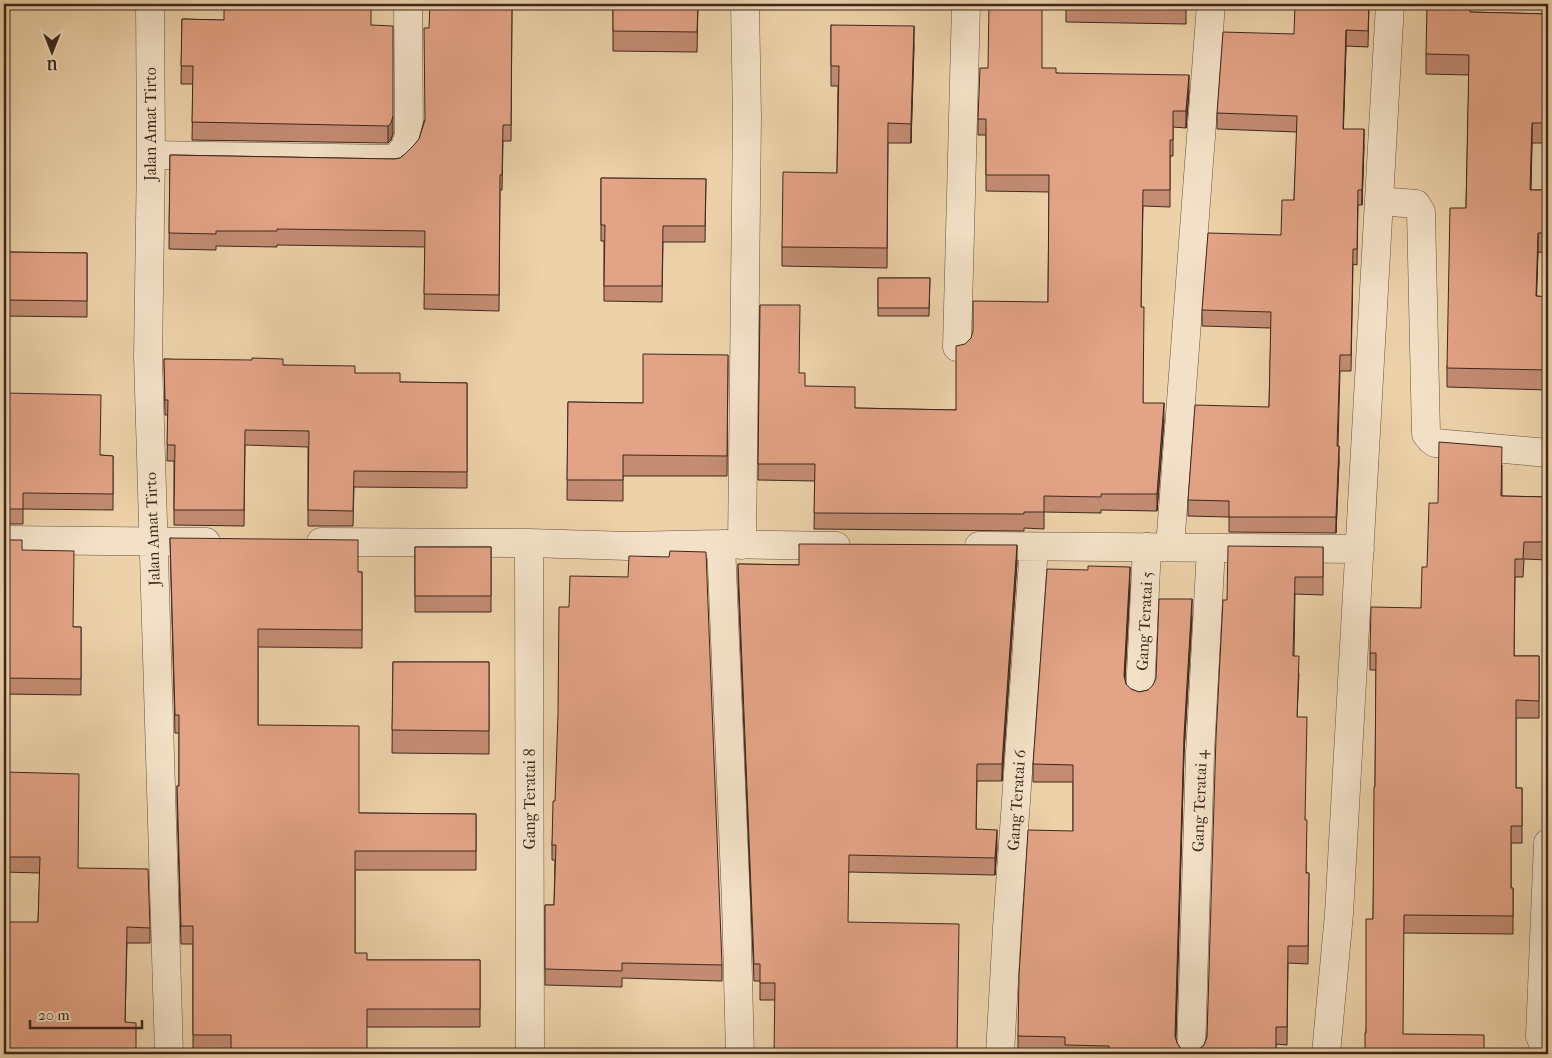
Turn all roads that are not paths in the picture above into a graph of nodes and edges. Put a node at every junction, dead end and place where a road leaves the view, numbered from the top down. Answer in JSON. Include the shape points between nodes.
{"nodes":[{"id":1,"x":150,"y":4,"type":"edge"},
{"id":2,"x":408,"y":4,"type":"edge"},
{"id":3,"x":746,"y":4,"type":"edge"},
{"id":4,"x":966,"y":4,"type":"edge"},
{"id":5,"x":1211,"y":4,"type":"edge"},
{"id":6,"x":1390,"y":4,"type":"edge"},
{"id":7,"x":151,"y":155,"type":"junction"},
{"id":8,"x":1379,"y":201,"type":"junction"},
{"id":9,"x":957,"y":348,"type":"edge"},
{"id":10,"x":1548,"y":452,"type":"edge"},
{"id":11,"x":4,"y":540,"type":"edge"},
{"id":12,"x":153,"y":542,"type":"junction"},
{"id":13,"x":232,"y":542,"type":"edge"},
{"id":14,"x":301,"y":542,"type":"edge"},
{"id":15,"x":529,"y":543,"type":"junction"},
{"id":16,"x":731,"y":545,"type":"junction"},
{"id":17,"x":860,"y":546,"type":"edge"},
{"id":18,"x":957,"y":546,"type":"edge"},
{"id":19,"x":1034,"y":547,"type":"junction"},
{"id":20,"x":1159,"y":548,"type":"junction"},
{"id":21,"x":1211,"y":548,"type":"junction"},
{"id":22,"x":1360,"y":549,"type":"junction"},
{"id":23,"x":1140,"y":694,"type":"edge"},
{"id":24,"x":1548,"y":843,"type":"edge"},
{"id":25,"x":1548,"y":1051,"type":"edge"},
{"id":26,"x":168,"y":1054,"type":"edge"},
{"id":27,"x":530,"y":1054,"type":"edge"},
{"id":28,"x":740,"y":1054,"type":"edge"},
{"id":29,"x":1000,"y":1054,"type":"edge"},
{"id":30,"x":1191,"y":1054,"type":"edge"},
{"id":31,"x":1326,"y":1054,"type":"edge"}],
"edges":[{"from":1,"to":7,"type":"street","name":"Jalan Amat Tirto"},
{"from":2,"to":7,"type":"street","via":[[408,136],[404,149],[394,159]]},
{"from":3,"to":16,"type":"street","via":[[747,117]]},
{"from":4,"to":9,"type":"street"},
{"from":5,"to":20,"type":"street","name":"Gang Teratai 5"},
{"from":6,"to":8,"type":"street"},
{"from":7,"to":12,"type":"street","name":"Jalan Amat Tirto","via":[[148,357]]},
{"from":8,"to":10,"type":"street","via":[[1416,204],[1421,212],[1426,434],[1435,443]]},
{"from":8,"to":22,"type":"street"},
{"from":11,"to":12,"type":"street"},
{"from":12,"to":13,"type":"street"},
{"from":12,"to":26,"type":"street","name":"Jalan Amat Tirto"},
{"from":14,"to":15,"type":"street"},
{"from":15,"to":16,"type":"street"},
{"from":15,"to":27,"type":"street","name":"Gang Teratai 8"},
{"from":16,"to":17,"type":"street"},
{"from":16,"to":28,"type":"street"},
{"from":18,"to":19,"type":"street"},
{"from":19,"to":20,"type":"street"},
{"from":19,"to":29,"type":"street","name":"Gang Teratai 6"},
{"from":20,"to":21,"type":"street"},
{"from":20,"to":23,"type":"street","name":"Gang Teratai 5"},
{"from":21,"to":22,"type":"street"},
{"from":21,"to":30,"type":"street","name":"Gang Teratai 4","via":[[1200,754]]},
{"from":22,"to":31,"type":"street","via":[[1339,914]]},
{"from":24,"to":25,"type":"street","via":[[1540,1036]]}]}
